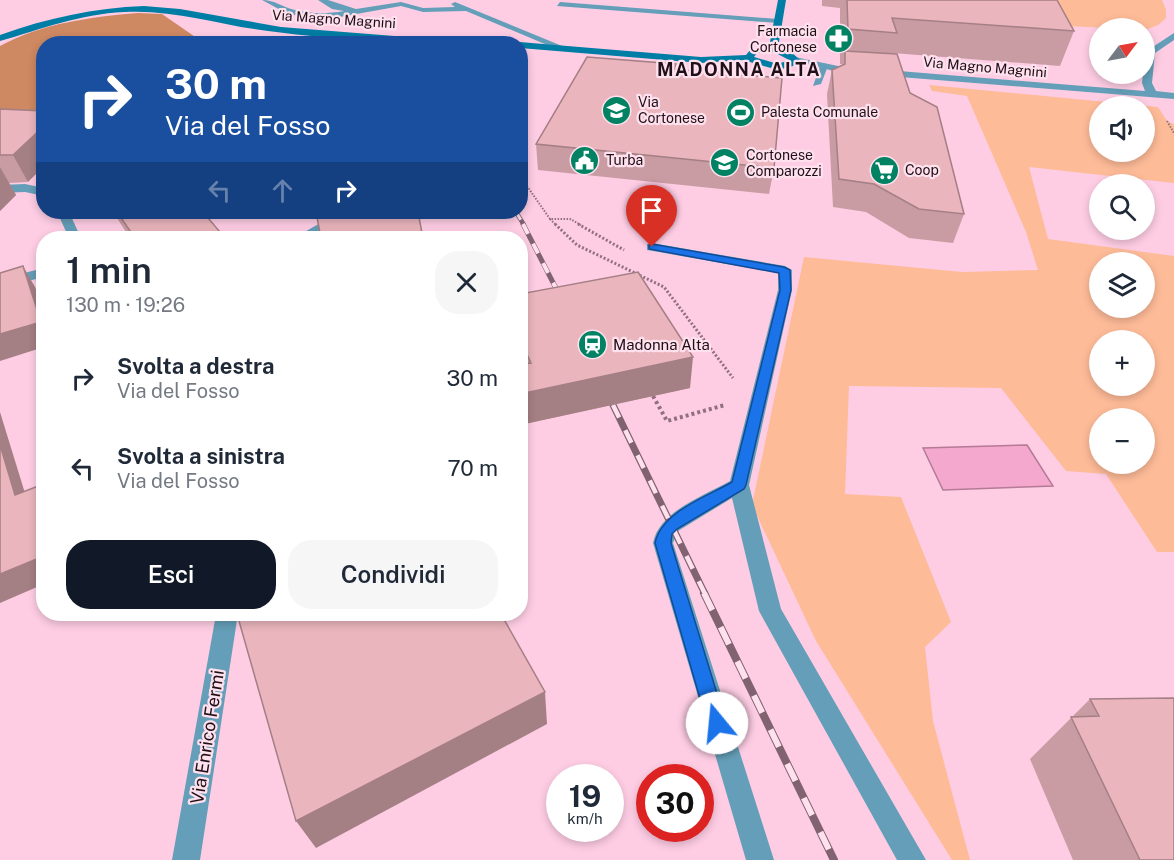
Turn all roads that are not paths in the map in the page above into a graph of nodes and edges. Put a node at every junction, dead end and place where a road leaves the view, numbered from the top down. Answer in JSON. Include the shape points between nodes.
{"nodes":[{"id":1,"x":266,"y":0,"type":"edge"},
{"id":2,"x":322,"y":0,"type":"edge"},
{"id":3,"x":445,"y":0,"type":"edge"},
{"id":4,"x":612,"y":0,"type":"edge"},
{"id":5,"x":782,"y":0,"type":"edge"},
{"id":6,"x":142,"y":4,"type":"edge"},
{"id":7,"x":560,"y":4,"type":"dead end"},
{"id":8,"x":604,"y":8,"type":"junction"},
{"id":9,"x":467,"y":9,"type":"junction"},
{"id":10,"x":362,"y":12,"type":"junction"},
{"id":11,"x":778,"y":21,"type":"junction"},
{"id":12,"x":370,"y":36,"type":"edge"},
{"id":13,"x":1174,"y":36,"type":"edge"},
{"id":14,"x":0,"y":38,"type":"edge"},
{"id":15,"x":528,"y":46,"type":"edge"},
{"id":16,"x":562,"y":48,"type":"junction"},
{"id":17,"x":773,"y":50,"type":"junction"},
{"id":18,"x":749,"y":58,"type":"junction"},
{"id":19,"x":795,"y":60,"type":"junction"},
{"id":20,"x":824,"y":66,"type":"junction"},
{"id":21,"x":816,"y":84,"type":"dead end"},
{"id":22,"x":1152,"y":94,"type":"junction"},
{"id":23,"x":1174,"y":96,"type":"edge"},
{"id":24,"x":0,"y":189,"type":"edge"},
{"id":25,"x":36,"y":190,"type":"edge"},
{"id":26,"x":351,"y":222,"type":"edge"},
{"id":27,"x":315,"y":231,"type":"edge"},
{"id":28,"x":652,"y":247,"type":"road end"},
{"id":29,"x":36,"y":274,"type":"edge"},
{"id":30,"x":0,"y":284,"type":"edge"},
{"id":31,"x":739,"y":485,"type":"junction"},
{"id":32,"x":226,"y":621,"type":"edge"},
{"id":33,"x":186,"y":860,"type":"edge"},
{"id":34,"x":760,"y":860,"type":"edge"},
{"id":35,"x":912,"y":860,"type":"edge"}],
"edges":[{"from":1,"to":10,"type":"street","name":"Via Magno Magnini","via":[[291,12],[323,17]]},
{"from":2,"to":10,"type":"street","name":"Via Magno Magnini"},
{"from":3,"to":9,"type":"street","name":"Via Magno Magnini"},
{"from":4,"to":8,"type":"lane"},
{"from":5,"to":11,"type":"street"},
{"from":6,"to":12,"type":"street","name":"Via Magno Magnini","via":[[279,30]]},
{"from":6,"to":14,"type":"street","name":"Via Magno Magnini","via":[[37,25]]},
{"from":7,"to":8,"type":"lane"},
{"from":8,"to":11,"type":"lane"},
{"from":9,"to":10,"type":"street","name":"Via Magno Magnini","via":[[423,10],[401,4]]},
{"from":9,"to":16,"type":"street","name":"Via Magno Magnini"},
{"from":11,"to":17,"type":"street"},
{"from":13,"to":22,"type":"street","via":[[1150,52],[1147,83]]},
{"from":15,"to":16,"type":"street","name":"Via Magno Magnini"},
{"from":16,"to":18,"type":"street","name":"Via Magno Magnini","via":[[709,61]]},
{"from":17,"to":18,"type":"street","name":"Via Magno Magnini","via":[[754,51]]},
{"from":17,"to":19,"type":"street","name":"Via Magno Magnini","via":[[791,54]]},
{"from":18,"to":19,"type":"street","name":"Via Magno Magnini","via":[[773,66]]},
{"from":19,"to":20,"type":"street","name":"Via Magno Magnini"},
{"from":20,"to":21,"type":"lane"},
{"from":20,"to":22,"type":"street","name":"Via Magno Magnini","via":[[898,77]]},
{"from":22,"to":23,"type":"street","name":"Via Magno Magnini"},
{"from":24,"to":25,"type":"street"},
{"from":26,"to":27,"type":"street"},
{"from":28,"to":31,"type":"street","via":[[784,270],[785,290],[753,404]]},
{"from":29,"to":30,"type":"street"},
{"from":31,"to":34,"type":"street","via":[[671,525],[663,543]]},
{"from":31,"to":35,"type":"street","via":[[770,611]]},
{"from":32,"to":33,"type":"street","name":"Via Enrico Fermi"}]}
